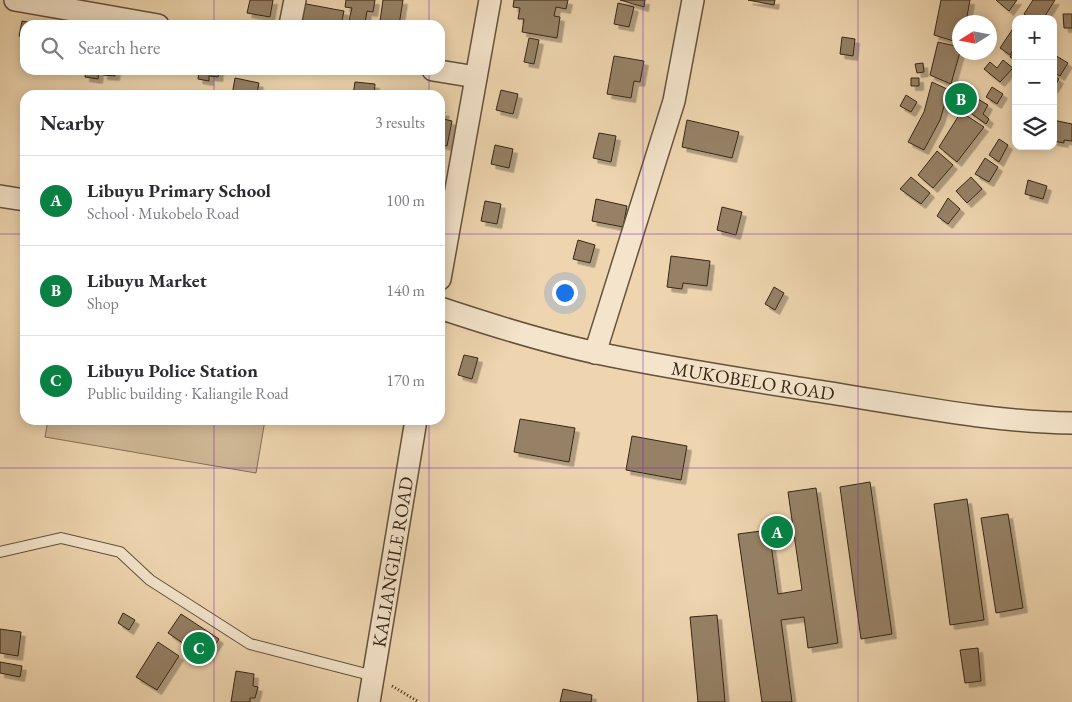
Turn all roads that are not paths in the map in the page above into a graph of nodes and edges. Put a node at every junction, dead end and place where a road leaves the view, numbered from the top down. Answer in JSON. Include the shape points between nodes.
{"nodes":[{"id":1,"x":15,"y":0,"type":"edge"},
{"id":2,"x":295,"y":0,"type":"edge"},
{"id":3,"x":490,"y":0,"type":"edge"},
{"id":4,"x":692,"y":0,"type":"edge"},
{"id":5,"x":102,"y":8,"type":"edge"},
{"id":6,"x":142,"y":20,"type":"edge"},
{"id":7,"x":291,"y":20,"type":"edge"},
{"id":8,"x":445,"y":72,"type":"edge"},
{"id":9,"x":476,"y":77,"type":"junction"},
{"id":10,"x":0,"y":196,"type":"edge"},
{"id":11,"x":20,"y":199,"type":"edge"},
{"id":12,"x":445,"y":251,"type":"edge"},
{"id":13,"x":445,"y":310,"type":"edge"},
{"id":14,"x":595,"y":353,"type":"junction"},
{"id":15,"x":1072,"y":423,"type":"edge"},
{"id":16,"x":415,"y":425,"type":"edge"},
{"id":17,"x":0,"y":552,"type":"edge"},
{"id":18,"x":374,"y":676,"type":"junction"},
{"id":19,"x":369,"y":702,"type":"edge"}],
"edges":[{"from":1,"to":5,"type":"street"},
{"from":2,"to":7,"type":"street"},
{"from":3,"to":9,"type":"street"},
{"from":4,"to":14,"type":"street","via":[[674,101]]},
{"from":5,"to":6,"type":"street"},
{"from":8,"to":9,"type":"street"},
{"from":9,"to":12,"type":"street"},
{"from":10,"to":11,"type":"street"},
{"from":13,"to":14,"type":"street","name":"MUKOBELO ROAD"},
{"from":14,"to":15,"type":"street","name":"MUKOBELO ROAD","via":[[961,413]]},
{"from":16,"to":18,"type":"street","name":"KALIANGILE ROAD"},
{"from":17,"to":18,"type":"lane","via":[[61,538],[120,552],[150,580],[250,644]]},
{"from":18,"to":19,"type":"street","name":"KALIANGILE ROAD"}]}
